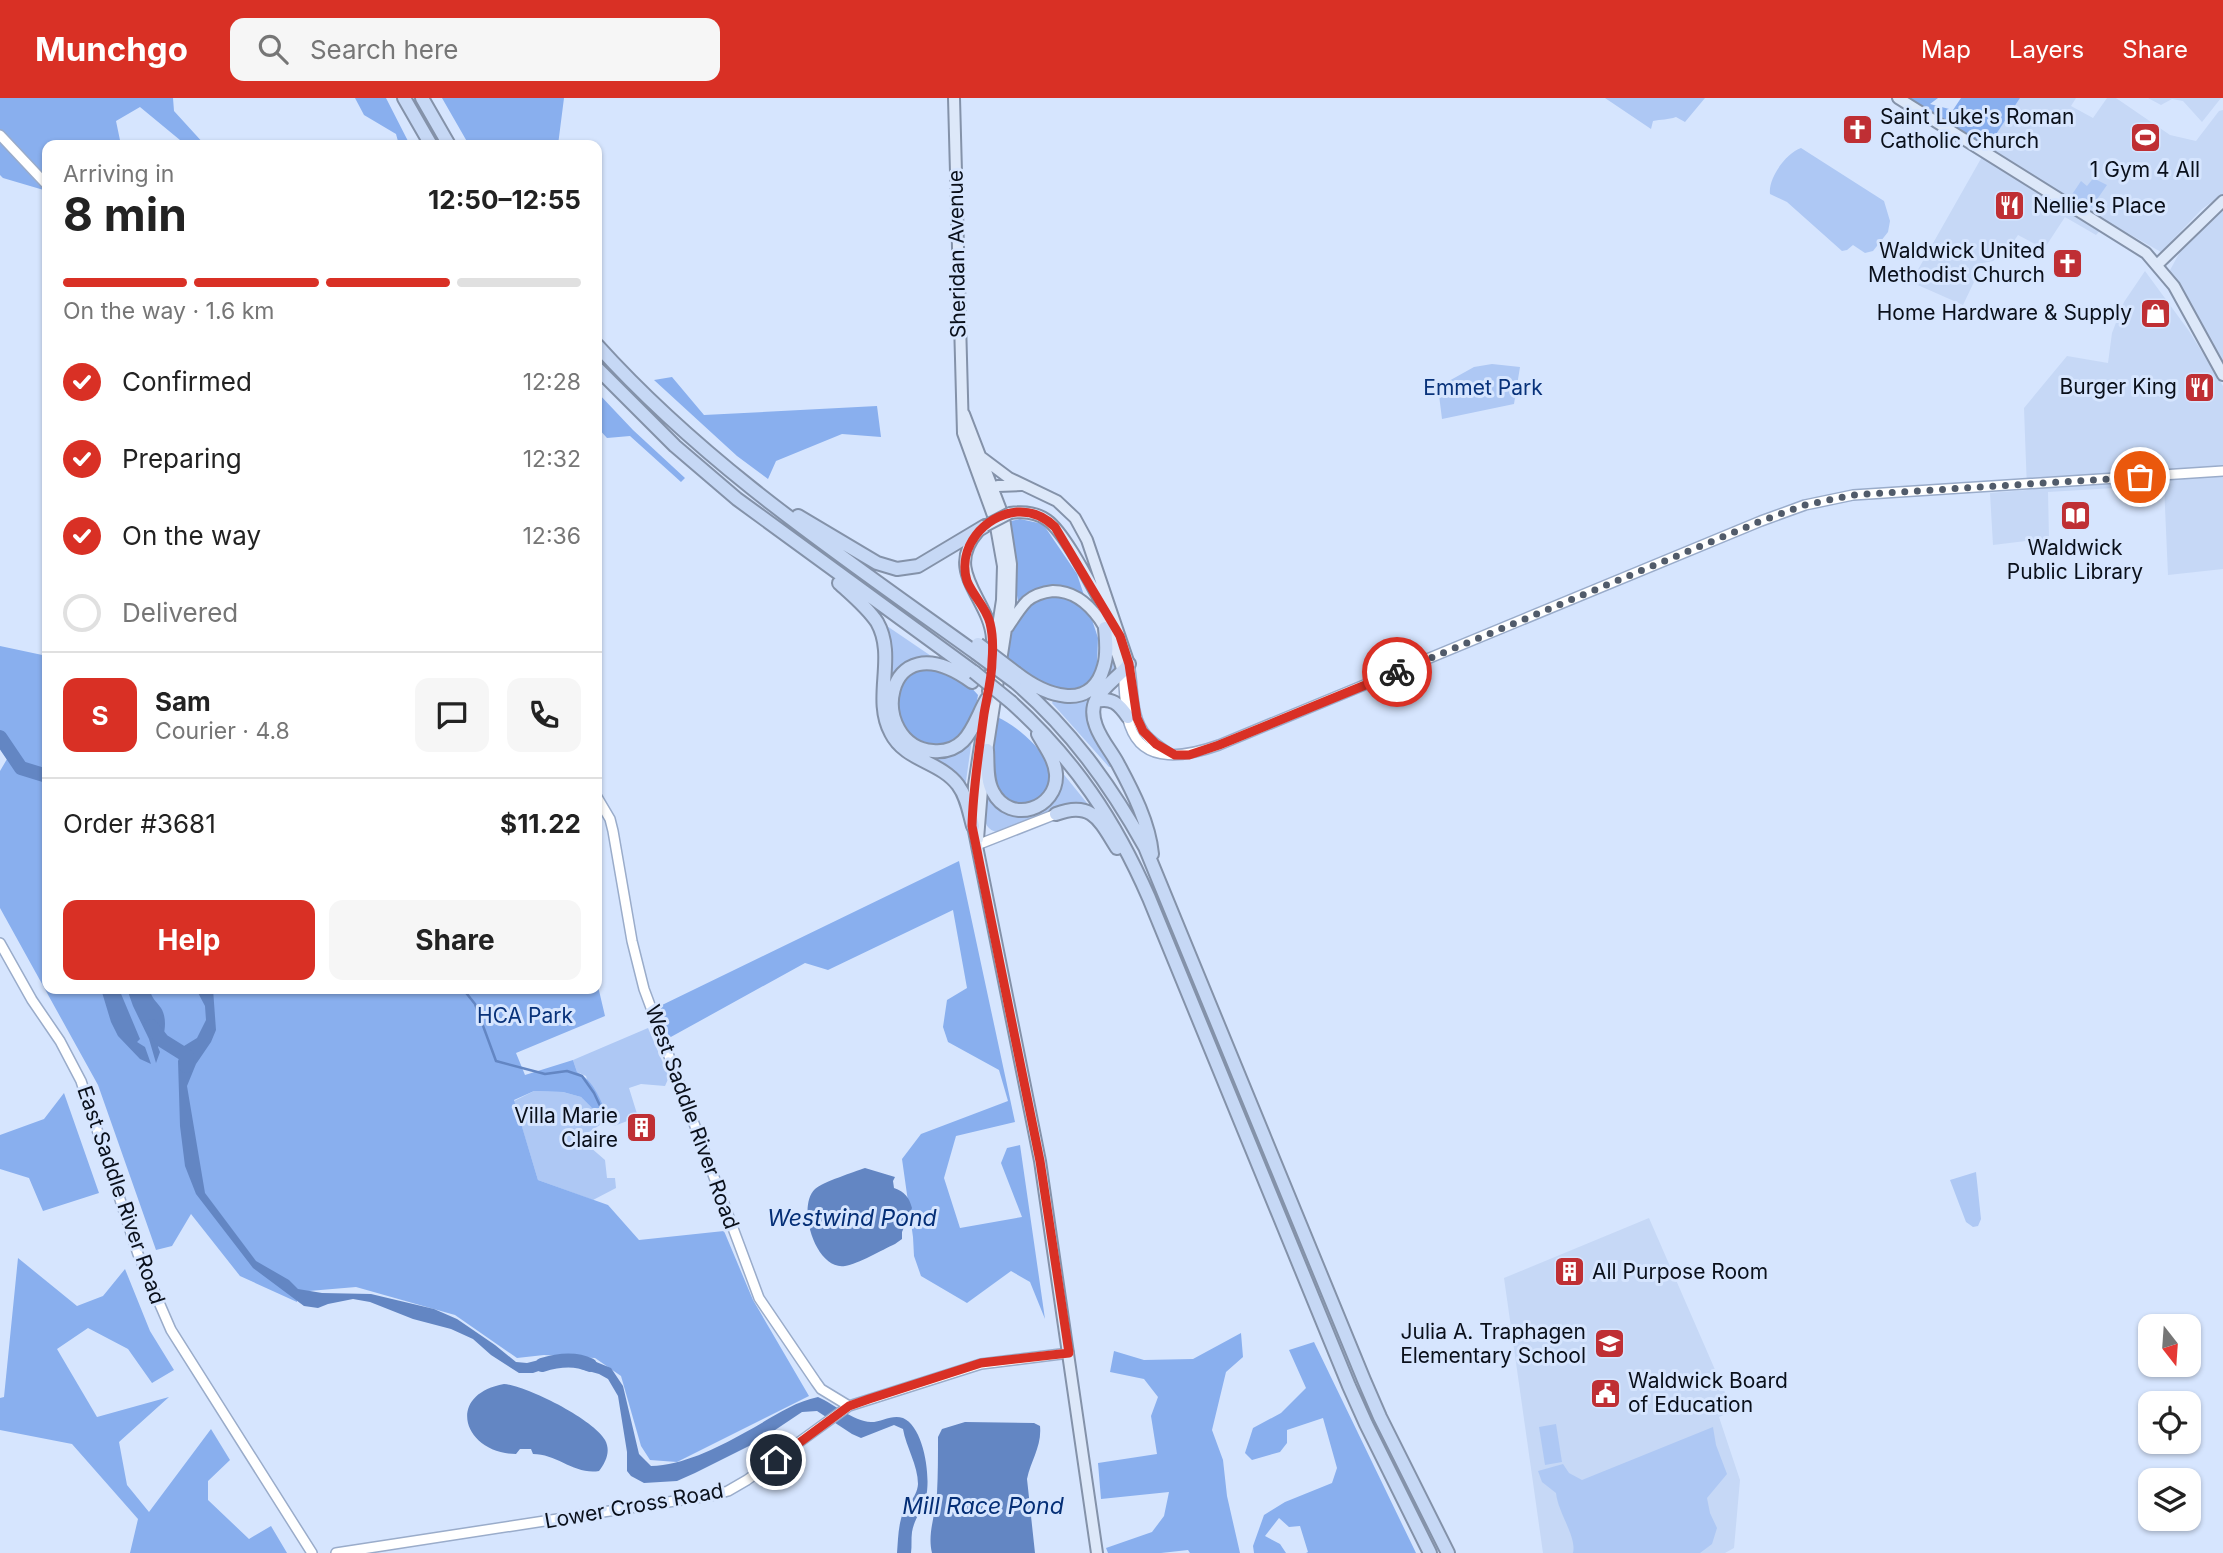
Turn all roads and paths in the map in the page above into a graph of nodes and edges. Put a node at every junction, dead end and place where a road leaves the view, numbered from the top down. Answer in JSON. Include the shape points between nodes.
{"nodes":[{"id":1,"x":404,"y":98,"type":"edge"},
{"id":2,"x":422,"y":98,"type":"edge"},
{"id":3,"x":954,"y":98,"type":"edge"},
{"id":4,"x":1898,"y":98,"type":"edge"},
{"id":5,"x":0,"y":135,"type":"edge"},
{"id":6,"x":428,"y":140,"type":"edge"},
{"id":7,"x":446,"y":140,"type":"edge"},
{"id":8,"x":42,"y":180,"type":"edge"},
{"id":9,"x":2223,"y":201,"type":"edge"},
{"id":10,"x":2158,"y":264,"type":"junction"},
{"id":11,"x":602,"y":350,"type":"edge"},
{"id":12,"x":602,"y":373,"type":"edge"},
{"id":13,"x":2223,"y":375,"type":"edge"},
{"id":14,"x":962,"y":410,"type":"junction"},
{"id":15,"x":981,"y":456,"type":"junction"},
{"id":16,"x":2223,"y":471,"type":"edge"},
{"id":17,"x":1023,"y":485,"type":"junction"},
{"id":18,"x":988,"y":490,"type":"junction"},
{"id":19,"x":755,"y":492,"type":"junction"},
{"id":20,"x":985,"y":526,"type":"junction"},
{"id":21,"x":812,"y":555,"type":"junction"},
{"id":22,"x":1105,"y":628,"type":"junction"},
{"id":23,"x":1006,"y":629,"type":"junction"},
{"id":24,"x":1120,"y":636,"type":"junction"},
{"id":25,"x":992,"y":662,"type":"junction"},
{"id":26,"x":1126,"y":668,"type":"junction"},
{"id":27,"x":973,"y":677,"type":"junction"},
{"id":28,"x":1015,"y":677,"type":"junction"},
{"id":29,"x":987,"y":699,"type":"junction"},
{"id":30,"x":1096,"y":701,"type":"junction"},
{"id":31,"x":1128,"y":717,"type":"junction"},
{"id":32,"x":1030,"y":719,"type":"junction"},
{"id":33,"x":987,"y":750,"type":"junction"},
{"id":34,"x":1171,"y":755,"type":"junction"},
{"id":35,"x":602,"y":805,"type":"edge"},
{"id":36,"x":1056,"y":814,"type":"joint"},
{"id":37,"x":972,"y":826,"type":"junction"},
{"id":38,"x":977,"y":845,"type":"junction"},
{"id":39,"x":1153,"y":862,"type":"junction"},
{"id":40,"x":1149,"y":898,"type":"junction"},
{"id":41,"x":0,"y":943,"type":"edge"},
{"id":42,"x":1069,"y":1353,"type":"junction"},
{"id":43,"x":847,"y":1408,"type":"junction"},
{"id":44,"x":312,"y":1553,"type":"edge"},
{"id":45,"x":336,"y":1553,"type":"edge"},
{"id":46,"x":1097,"y":1553,"type":"edge"},
{"id":47,"x":1430,"y":1553,"type":"edge"},
{"id":48,"x":1448,"y":1553,"type":"edge"}],
"edges":[{"from":1,"to":6,"type":"highway"},
{"from":2,"to":7,"type":"highway"},
{"from":3,"to":14,"type":"main road","name":"Sheridan Avenue"},
{"from":4,"to":10,"type":"main road"},
{"from":5,"to":8,"type":"street"},
{"from":9,"to":10,"type":"main road"},
{"from":10,"to":13,"type":"main road"},
{"from":11,"to":19,"type":"highway","via":[[673,422]]},
{"from":12,"to":21,"type":"highway","via":[[695,464]]},
{"from":14,"to":15,"type":"main road","name":"Sheridan Avenue"},
{"from":14,"to":18,"type":"main road","name":"Sheridan Avenue","via":[[963,433]]},
{"from":15,"to":17,"type":"main road"},
{"from":15,"to":18,"type":"main road","name":"Sheridan Avenue"},
{"from":16,"to":34,"type":"street","via":[[1853,495],[1805,505],[1219,745],[1189,755]]},
{"from":17,"to":18,"type":"main road"},
{"from":17,"to":24,"type":"main road","via":[[1057,501],[1079,523]]},
{"from":18,"to":23,"type":"main road","name":"Sheridan Avenue","via":[[1003,518],[1010,552],[1012,590]]},
{"from":18,"to":25,"type":"main road","name":"Sheridan Avenue","via":[[1003,566]]},
{"from":19,"to":20,"type":"highway","via":[[890,568],[918,566]]},
{"from":19,"to":28,"type":"highway","bridge":true},
{"from":20,"to":24,"type":"main road","bridge":true,"via":[[1010,513],[1023,512],[1038,515],[1055,527]]},
{"from":20,"to":25,"type":"main road","via":[[969,545],[965,568],[990,624]]},
{"from":21,"to":27,"type":"highway"},
{"from":21,"to":37,"type":"highway","via":[[880,628],[886,651],[883,708],[892,736],[908,753],[956,782]]},
{"from":22,"to":23,"type":"main road","via":[[1080,600],[1053,591],[1028,600]]},
{"from":22,"to":26,"type":"main road"},
{"from":22,"to":28,"type":"highway","via":[[1102,672],[1081,693],[1053,694]]},
{"from":23,"to":33,"type":"main road","name":"Sheridan Avenue"},
{"from":24,"to":26,"type":"main road"},
{"from":25,"to":29,"type":"main road","name":"Sheridan Avenue"},
{"from":26,"to":30,"type":"highway"},
{"from":26,"to":31,"type":"street"},
{"from":26,"to":34,"type":"street","via":[[1140,727]]},
{"from":27,"to":29,"type":"highway","via":[[935,663],[905,671],[895,684],[892,706],[905,738],[926,750],[950,749],[967,737]]},
{"from":27,"to":32,"type":"highway","bridge":true},
{"from":28,"to":39,"type":"highway","via":[[1095,766]]},
{"from":29,"to":37,"type":"main road","name":"Sheridan Avenue"},
{"from":30,"to":31,"type":"highway","via":[[1113,701]]},
{"from":30,"to":39,"type":"highway","via":[[1096,727],[1138,807],[1150,837]]},
{"from":31,"to":34,"type":"street","via":[[1144,746],[1156,754]]},
{"from":32,"to":33,"type":"highway","via":[[1055,768],[1054,789],[1044,802],[1025,810],[1001,803],[990,786]]},
{"from":32,"to":40,"type":"highway","via":[[1067,758],[1099,802]]},
{"from":33,"to":38,"type":"main road","name":"Sheridan Avenue"},
{"from":35,"to":43,"type":"street","name":"West Saddle River Road","via":[[614,831],[632,941],[645,989],[760,1298],[821,1389]]},
{"from":36,"to":38,"type":"street"},
{"from":36,"to":40,"type":"highway","via":[[1078,809],[1097,818]]},
{"from":37,"to":38,"type":"main road","name":"Sheridan Avenue"},
{"from":38,"to":42,"type":"main road","name":"Sheridan Avenue","via":[[1040,1161]]},
{"from":39,"to":48,"type":"highway","via":[[1364,1380]]},
{"from":40,"to":47,"type":"highway","via":[[1366,1424]]},
{"from":41,"to":44,"type":"street","name":"East Saddle River Road","via":[[81,1081],[159,1306]]},
{"from":42,"to":43,"type":"street","name":"Lower Cross Road","via":[[981,1363]]},
{"from":42,"to":46,"type":"main road"},
{"from":43,"to":45,"type":"street","name":"Lower Cross Road","via":[[747,1480],[714,1495]]}]}
